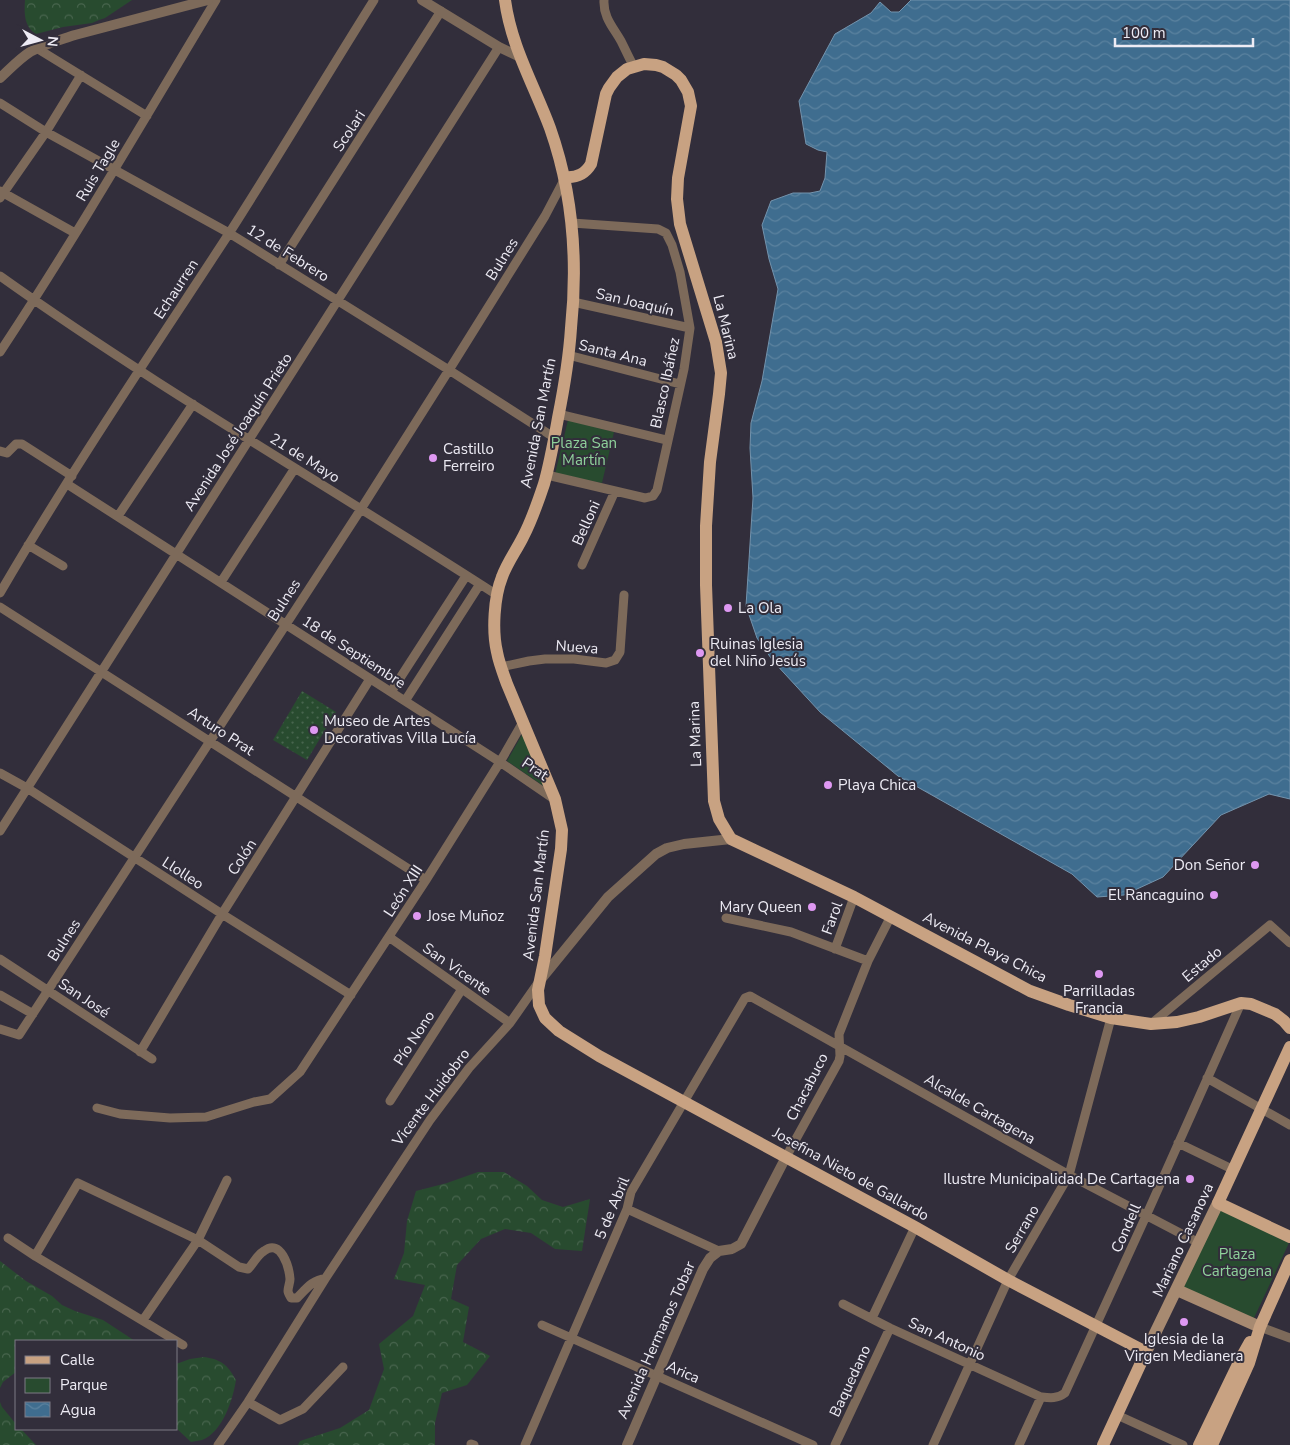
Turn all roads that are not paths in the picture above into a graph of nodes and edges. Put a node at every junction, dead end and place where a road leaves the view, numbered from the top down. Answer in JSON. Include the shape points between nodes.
{"nodes":[{"id":1,"x":208,"y":0,"type":"edge"},
{"id":2,"x":216,"y":0,"type":"edge"},
{"id":3,"x":374,"y":0,"type":"edge"},
{"id":4,"x":422,"y":0,"type":"edge"},
{"id":5,"x":505,"y":0,"type":"edge"},
{"id":6,"x":604,"y":0,"type":"edge"},
{"id":7,"x":441,"y":11,"type":"junction"},
{"id":8,"x":499,"y":47,"type":"junction"},
{"id":9,"x":38,"y":49,"type":"junction"},
{"id":10,"x":520,"y":57,"type":"junction"},
{"id":11,"x":634,"y":66,"type":"junction"},
{"id":12,"x":81,"y":75,"type":"junction"},
{"id":13,"x":0,"y":78,"type":"edge"},
{"id":14,"x":0,"y":102,"type":"edge"},
{"id":15,"x":147,"y":116,"type":"junction"},
{"id":16,"x":46,"y":132,"type":"junction"},
{"id":17,"x":114,"y":170,"type":"junction"},
{"id":18,"x":565,"y":177,"type":"junction"},
{"id":19,"x":1,"y":194,"type":"edge"},
{"id":20,"x":572,"y":223,"type":"junction"},
{"id":21,"x":75,"y":233,"type":"junction"},
{"id":22,"x":229,"y":233,"type":"junction"},
{"id":23,"x":279,"y":265,"type":"junction"},
{"id":24,"x":0,"y":276,"type":"edge"},
{"id":25,"x":34,"y":300,"type":"junction"},
{"id":26,"x":338,"y":301,"type":"junction"},
{"id":27,"x":574,"y":302,"type":"junction"},
{"id":28,"x":690,"y":328,"type":"junction"},
{"id":29,"x":0,"y":352,"type":"edge"},
{"id":30,"x":568,"y":356,"type":"junction"},
{"id":31,"x":139,"y":370,"type":"junction"},
{"id":32,"x":449,"y":370,"type":"junction"},
{"id":33,"x":680,"y":384,"type":"junction"},
{"id":34,"x":193,"y":404,"type":"junction"},
{"id":35,"x":559,"y":414,"type":"junction"},
{"id":36,"x":555,"y":438,"type":"junction"},
{"id":37,"x":249,"y":440,"type":"junction"},
{"id":38,"x":667,"y":440,"type":"junction"},
{"id":39,"x":0,"y":451,"type":"edge"},
{"id":40,"x":295,"y":468,"type":"junction"},
{"id":41,"x":547,"y":475,"type":"junction"},
{"id":42,"x":69,"y":480,"type":"junction"},
{"id":43,"x":615,"y":491,"type":"junction"},
{"id":44,"x":360,"y":509,"type":"junction"},
{"id":45,"x":118,"y":516,"type":"junction"},
{"id":46,"x":28,"y":544,"type":"junction"},
{"id":47,"x":176,"y":554,"type":"junction"},
{"id":48,"x":582,"y":565,"type":"dead end"},
{"id":49,"x":63,"y":566,"type":"dead end"},
{"id":50,"x":466,"y":576,"type":"junction"},
{"id":51,"x":220,"y":582,"type":"junction"},
{"id":52,"x":480,"y":584,"type":"junction"},
{"id":53,"x":0,"y":593,"type":"edge"},
{"id":54,"x":497,"y":595,"type":"junction"},
{"id":55,"x":624,"y":595,"type":"dead end"},
{"id":56,"x":0,"y":607,"type":"edge"},
{"id":57,"x":285,"y":624,"type":"junction"},
{"id":58,"x":501,"y":667,"type":"junction"},
{"id":59,"x":102,"y":671,"type":"junction"},
{"id":60,"x":370,"y":679,"type":"junction"},
{"id":61,"x":391,"y":692,"type":"junction"},
{"id":62,"x":405,"y":701,"type":"junction"},
{"id":63,"x":523,"y":722,"type":"junction"},
{"id":64,"x":210,"y":740,"type":"junction"},
{"id":65,"x":500,"y":762,"type":"junction"},
{"id":66,"x":0,"y":773,"type":"edge"},
{"id":67,"x":27,"y":788,"type":"junction"},
{"id":68,"x":296,"y":797,"type":"junction"},
{"id":69,"x":555,"y":799,"type":"junction"},
{"id":70,"x":0,"y":831,"type":"edge"},
{"id":71,"x":731,"y":839,"type":"junction"},
{"id":72,"x":134,"y":857,"type":"junction"},
{"id":73,"x":426,"y":880,"type":"junction"},
{"id":74,"x":854,"y":896,"type":"junction"},
{"id":75,"x":222,"y":914,"type":"junction"},
{"id":76,"x":891,"y":916,"type":"junction"},
{"id":77,"x":726,"y":918,"type":"dead end"},
{"id":78,"x":389,"y":937,"type":"junction"},
{"id":79,"x":1290,"y":943,"type":"edge"},
{"id":80,"x":835,"y":949,"type":"junction"},
{"id":81,"x":0,"y":959,"type":"edge"},
{"id":82,"x":868,"y":962,"type":"junction"},
{"id":83,"x":542,"y":978,"type":"junction"},
{"id":84,"x":462,"y":989,"type":"junction"},
{"id":85,"x":48,"y":990,"type":"junction"},
{"id":86,"x":351,"y":995,"type":"junction"},
{"id":87,"x":0,"y":996,"type":"edge"},
{"id":88,"x":750,"y":996,"type":"joint"},
{"id":89,"x":1241,"y":1003,"type":"junction"},
{"id":90,"x":33,"y":1014,"type":"junction"},
{"id":91,"x":545,"y":1018,"type":"joint"},
{"id":92,"x":1111,"y":1018,"type":"junction"},
{"id":93,"x":510,"y":1023,"type":"junction"},
{"id":94,"x":1151,"y":1024,"type":"junction"},
{"id":95,"x":1290,"y":1028,"type":"edge"},
{"id":96,"x":0,"y":1029,"type":"edge"},
{"id":97,"x":839,"y":1045,"type":"junction"},
{"id":98,"x":1290,"y":1048,"type":"edge"},
{"id":99,"x":140,"y":1052,"type":"junction"},
{"id":100,"x":152,"y":1059,"type":"dead end"},
{"id":101,"x":1207,"y":1078,"type":"junction"},
{"id":102,"x":390,"y":1101,"type":"dead end"},
{"id":103,"x":683,"y":1101,"type":"junction"},
{"id":104,"x":97,"y":1108,"type":"dead end"},
{"id":105,"x":1263,"y":1109,"type":"junction"},
{"id":106,"x":1290,"y":1125,"type":"edge"},
{"id":107,"x":1178,"y":1144,"type":"junction"},
{"id":108,"x":786,"y":1157,"type":"junction"},
{"id":109,"x":1234,"y":1170,"type":"junction"},
{"id":110,"x":1069,"y":1175,"type":"junction"},
{"id":111,"x":227,"y":1180,"type":"dead end"},
{"id":112,"x":1218,"y":1203,"type":"junction"},
{"id":113,"x":627,"y":1209,"type":"junction"},
{"id":114,"x":1146,"y":1216,"type":"junction"},
{"id":115,"x":915,"y":1227,"type":"junction"},
{"id":116,"x":1290,"y":1237,"type":"edge"},
{"id":117,"x":8,"y":1238,"type":"dead end"},
{"id":118,"x":198,"y":1240,"type":"junction"},
{"id":119,"x":1199,"y":1243,"type":"junction"},
{"id":120,"x":718,"y":1251,"type":"junction"},
{"id":121,"x":35,"y":1256,"type":"junction"},
{"id":122,"x":1290,"y":1260,"type":"edge"},
{"id":123,"x":325,"y":1279,"type":"junction"},
{"id":124,"x":1008,"y":1280,"type":"junction"},
{"id":125,"x":1177,"y":1290,"type":"junction"},
{"id":126,"x":843,"y":1304,"type":"dead end"},
{"id":127,"x":872,"y":1318,"type":"junction"},
{"id":128,"x":143,"y":1320,"type":"junction"},
{"id":129,"x":542,"y":1325,"type":"dead end"},
{"id":130,"x":1097,"y":1325,"type":"junction"},
{"id":131,"x":1260,"y":1327,"type":"junction"},
{"id":132,"x":890,"y":1328,"type":"junction"},
{"id":133,"x":571,"y":1338,"type":"junction"},
{"id":134,"x":1290,"y":1338,"type":"edge"},
{"id":135,"x":175,"y":1340,"type":"edge"},
{"id":136,"x":178,"y":1342,"type":"edge"},
{"id":137,"x":183,"y":1345,"type":"dead end"},
{"id":138,"x":1146,"y":1352,"type":"junction"},
{"id":139,"x":970,"y":1365,"type":"junction"},
{"id":140,"x":343,"y":1367,"type":"dead end"},
{"id":141,"x":657,"y":1376,"type":"junction"},
{"id":142,"x":1041,"y":1397,"type":"junction"},
{"id":143,"x":248,"y":1402,"type":"junction"},
{"id":144,"x":1117,"y":1416,"type":"junction"},
{"id":145,"x":218,"y":1445,"type":"edge"},
{"id":146,"x":524,"y":1445,"type":"edge"},
{"id":147,"x":626,"y":1445,"type":"edge"},
{"id":148,"x":813,"y":1445,"type":"edge"},
{"id":149,"x":835,"y":1445,"type":"edge"},
{"id":150,"x":933,"y":1445,"type":"edge"},
{"id":151,"x":1019,"y":1445,"type":"edge"},
{"id":152,"x":1103,"y":1445,"type":"edge"},
{"id":153,"x":1183,"y":1445,"type":"edge"},
{"id":154,"x":1199,"y":1445,"type":"edge"},
{"id":155,"x":1212,"y":1445,"type":"edge"}],
"edges":[{"from":1,"to":9,"type":"street","via":[[75,35]]},
{"from":2,"to":15,"type":"street","name":"Ruis Tagle"},
{"from":3,"to":22,"type":"street","name":"Echaurren"},
{"from":4,"to":7,"type":"street"},
{"from":5,"to":10,"type":"main road","name":"Avenida San Martín"},
{"from":6,"to":11,"type":"street","via":[[608,20]]},
{"from":7,"to":8,"type":"street"},
{"from":7,"to":23,"type":"street","name":"Scolari"},
{"from":8,"to":10,"type":"street"},
{"from":8,"to":26,"type":"street","name":"Avenida José Joaquín Prieto"},
{"from":9,"to":12,"type":"street"},
{"from":9,"to":13,"type":"street","via":[[18,61]]},
{"from":10,"to":18,"type":"main road","name":"Avenida San Martín","via":[[542,107]]},
{"from":11,"to":18,"type":"main road","via":[[617,77],[606,94],[592,164],[576,177]]},
{"from":11,"to":71,"type":"main road","name":"La Marina","via":[[649,64],[670,70],[688,92],[691,106],[677,199],[680,224],[720,362],[720,389],[707,496],[705,556],[714,801],[719,819]]},
{"from":12,"to":15,"type":"street"},
{"from":12,"to":16,"type":"street"},
{"from":14,"to":16,"type":"street","name":"12 de Febrero"},
{"from":15,"to":17,"type":"street","name":"Ruis Tagle"},
{"from":16,"to":17,"type":"street","name":"12 de Febrero"},
{"from":16,"to":19,"type":"street"},
{"from":17,"to":21,"type":"street","name":"Ruis Tagle"},
{"from":17,"to":22,"type":"street","name":"12 de Febrero"},
{"from":18,"to":20,"type":"main road","name":"Avenida San Martín"},
{"from":18,"to":32,"type":"street","name":"Bulnes","via":[[545,216]]},
{"from":19,"to":21,"type":"street"},
{"from":20,"to":27,"type":"main road","name":"Avenida San Martín"},
{"from":20,"to":28,"type":"street","name":"Blasco Ibáñez","via":[[658,229],[666,233],[680,272]]},
{"from":21,"to":25,"type":"street","name":"Ruis Tagle"},
{"from":22,"to":23,"type":"street","name":"12 de Febrero"},
{"from":22,"to":31,"type":"street","name":"Echaurren"},
{"from":23,"to":26,"type":"street","name":"12 de Febrero"},
{"from":24,"to":25,"type":"street","name":"21 de Mayo"},
{"from":25,"to":29,"type":"street","name":"Ruis Tagle"},
{"from":25,"to":31,"type":"street","name":"21 de Mayo"},
{"from":26,"to":32,"type":"street","name":"12 de Febrero"},
{"from":26,"to":37,"type":"street","name":"Avenida José Joaquín Prieto"},
{"from":27,"to":28,"type":"street","name":"San Joaquín"},
{"from":27,"to":30,"type":"main road","name":"Avenida San Martín"},
{"from":28,"to":33,"type":"street","name":"Blasco Ibáñez"},
{"from":30,"to":33,"type":"street","name":"Santa Ana"},
{"from":30,"to":35,"type":"main road","name":"Avenida San Martín"},
{"from":31,"to":34,"type":"street","name":"21 de Mayo"},
{"from":31,"to":42,"type":"street","name":"Echaurren"},
{"from":32,"to":36,"type":"street","name":"12 de Febrero"},
{"from":32,"to":44,"type":"street","name":"Bulnes"},
{"from":33,"to":38,"type":"street","name":"Blasco Ibáñez"},
{"from":34,"to":37,"type":"street","name":"21 de Mayo"},
{"from":34,"to":45,"type":"street"},
{"from":35,"to":36,"type":"main road","name":"Avenida San Martín"},
{"from":35,"to":38,"type":"street"},
{"from":36,"to":41,"type":"main road","name":"Avenida San Martín"},
{"from":37,"to":40,"type":"street","name":"21 de Mayo"},
{"from":37,"to":47,"type":"street","name":"Avenida José Joaquín Prieto"},
{"from":38,"to":43,"type":"street","name":"Blasco Ibáñez","via":[[653,496],[645,498]]},
{"from":39,"to":42,"type":"street","name":"18 de Septiembre","via":[[7,453],[14,445],[22,444]]},
{"from":40,"to":44,"type":"street","name":"21 de Mayo"},
{"from":40,"to":51,"type":"street"},
{"from":41,"to":43,"type":"street","name":"Blasco Ibáñez"},
{"from":41,"to":54,"type":"main road","name":"Avenida San Martín","via":[[533,516],[505,570]]},
{"from":42,"to":45,"type":"street","name":"18 de Septiembre"},
{"from":42,"to":46,"type":"street","name":"Echaurren"},
{"from":43,"to":48,"type":"street","name":"Belloni"},
{"from":44,"to":50,"type":"street","name":"21 de Mayo"},
{"from":44,"to":57,"type":"street","name":"Bulnes"},
{"from":45,"to":47,"type":"street","name":"18 de Septiembre"},
{"from":46,"to":49,"type":"street"},
{"from":46,"to":53,"type":"street","name":"Echaurren"},
{"from":47,"to":51,"type":"street","name":"18 de Septiembre"},
{"from":47,"to":59,"type":"street","name":"Avenida José Joaquín Prieto"},
{"from":50,"to":52,"type":"street","name":"21 de Mayo"},
{"from":50,"to":61,"type":"street"},
{"from":51,"to":57,"type":"street","name":"18 de Septiembre"},
{"from":52,"to":54,"type":"street","name":"21 de Mayo"},
{"from":52,"to":62,"type":"street"},
{"from":54,"to":58,"type":"main road","name":"Avenida San Martín","via":[[495,635]]},
{"from":55,"to":58,"type":"street","name":"Nueva","via":[[620,652],[615,660],[606,663],[545,659]]},
{"from":56,"to":59,"type":"street","name":"Arturo Prat"},
{"from":57,"to":60,"type":"street","name":"18 de Septiembre"},
{"from":57,"to":64,"type":"street","name":"Bulnes"},
{"from":58,"to":63,"type":"main road","name":"Avenida San Martín"},
{"from":59,"to":64,"type":"street","name":"Arturo Prat"},
{"from":59,"to":67,"type":"street","name":"Avenida José Joaquín Prieto"},
{"from":60,"to":61,"type":"street","name":"18 de Septiembre"},
{"from":60,"to":68,"type":"street","name":"Colón"},
{"from":61,"to":62,"type":"street","name":"18 de Septiembre"},
{"from":62,"to":65,"type":"street","name":"18 de Septiembre"},
{"from":63,"to":65,"type":"street","name":"León XIII"},
{"from":63,"to":69,"type":"main road","name":"Avenida San Martín"},
{"from":64,"to":68,"type":"street","name":"Arturo Prat"},
{"from":64,"to":72,"type":"street","name":"Bulnes"},
{"from":65,"to":69,"type":"street","name":"Prat"},
{"from":65,"to":73,"type":"street","name":"León XIII"},
{"from":66,"to":67,"type":"street","name":"Llolleo"},
{"from":67,"to":70,"type":"street","name":"Avenida José Joaquín Prieto"},
{"from":67,"to":72,"type":"street","name":"Llolleo"},
{"from":68,"to":73,"type":"street","name":"Arturo Prat"},
{"from":68,"to":75,"type":"street","name":"Colón"},
{"from":69,"to":83,"type":"main road","name":"Avenida San Martín","via":[[562,830],[561,849]]},
{"from":71,"to":74,"type":"main road","name":"Avenida Playa Chica"},
{"from":71,"to":83,"type":"street","name":"Vicente Huidobro","via":[[684,844],[656,854],[608,898]]},
{"from":72,"to":75,"type":"street","name":"Llolleo"},
{"from":72,"to":85,"type":"street","name":"Bulnes"},
{"from":73,"to":78,"type":"street","name":"León XIII"},
{"from":74,"to":76,"type":"main road","name":"Avenida Playa Chica"},
{"from":74,"to":80,"type":"street","name":"Farol"},
{"from":75,"to":86,"type":"street","name":"Llolleo"},
{"from":75,"to":99,"type":"street","name":"Colón"},
{"from":76,"to":82,"type":"street","name":"Chacabuco"},
{"from":76,"to":92,"type":"main road","name":"Avenida Playa Chica","via":[[1030,991]]},
{"from":77,"to":80,"type":"street","via":[[790,932]]},
{"from":78,"to":84,"type":"street","name":"San Vicente"},
{"from":78,"to":86,"type":"street","name":"León XIII"},
{"from":79,"to":94,"type":"street","name":"Estado","via":[[1270,925]]},
{"from":80,"to":82,"type":"street"},
{"from":81,"to":85,"type":"street","name":"San José"},
{"from":82,"to":97,"type":"street","name":"Chacabuco","via":[[838,1034]]},
{"from":83,"to":91,"type":"main road","name":"Avenida San Martín","via":[[538,997]]},
{"from":83,"to":93,"type":"street","name":"Vicente Huidobro"},
{"from":84,"to":93,"type":"street","name":"San Vicente"},
{"from":84,"to":102,"type":"street","name":"Pío Nono"},
{"from":85,"to":90,"type":"street","name":"Bulnes"},
{"from":85,"to":99,"type":"street","name":"San José"},
{"from":86,"to":104,"type":"street","name":"León XIII","via":[[300,1072],[270,1099],[206,1117],[130,1115]]},
{"from":87,"to":90,"type":"street"},
{"from":88,"to":97,"type":"street","name":"Alcalde Cartagena"},
{"from":88,"to":103,"type":"street","name":"5 de Abril","via":[[745,998]]},
{"from":89,"to":94,"type":"main road","name":"Avenida Playa Chica","via":[[1199,1017]]},
{"from":89,"to":95,"type":"main road","via":[[1275,1014]]},
{"from":89,"to":101,"type":"street","name":"Condell"},
{"from":90,"to":96,"type":"street","name":"Bulnes","via":[[20,1034]]},
{"from":91,"to":103,"type":"main road","name":"Josefina Nieto de Gallardo","via":[[559,1031],[599,1056]]},
{"from":92,"to":94,"type":"main road","name":"Avenida Playa Chica"},
{"from":92,"to":110,"type":"street","name":"Serrano"},
{"from":93,"to":123,"type":"street","name":"Vicente Huidobro","via":[[430,1120]]},
{"from":97,"to":108,"type":"street","name":"Chacabuco","via":[[839,1061]]},
{"from":97,"to":110,"type":"street","name":"Alcalde Cartagena"},
{"from":98,"to":105,"type":"main road","name":"Mariano Casanova"},
{"from":99,"to":100,"type":"street","name":"San José"},
{"from":101,"to":105,"type":"street"},
{"from":101,"to":107,"type":"street","name":"Condell"},
{"from":103,"to":108,"type":"main road","name":"Josefina Nieto de Gallardo"},
{"from":103,"to":113,"type":"street","name":"5 de Abril","via":[[631,1192]]},
{"from":105,"to":106,"type":"street"},
{"from":105,"to":109,"type":"main road","name":"Mariano Casanova"},
{"from":107,"to":109,"type":"street"},
{"from":107,"to":114,"type":"street","name":"Condell"},
{"from":108,"to":115,"type":"main road","name":"Josefina Nieto de Gallardo"},
{"from":108,"to":120,"type":"street","name":"Chacabuco","via":[[741,1244]]},
{"from":109,"to":112,"type":"main road","name":"Mariano Casanova"},
{"from":110,"to":114,"type":"street","name":"Alcalde Cartagena"},
{"from":110,"to":124,"type":"street","name":"Serrano"},
{"from":111,"to":118,"type":"street"},
{"from":112,"to":116,"type":"main road"},
{"from":112,"to":119,"type":"main road","name":"Mariano Casanova"},
{"from":113,"to":120,"type":"street"},
{"from":113,"to":133,"type":"street","name":"5 de Abril"},
{"from":114,"to":119,"type":"street","name":"Alcalde Cartagena"},
{"from":114,"to":130,"type":"street","name":"Condell"},
{"from":115,"to":124,"type":"main road","name":"Josefina Nieto de Gallardo"},
{"from":115,"to":127,"type":"street"},
{"from":117,"to":121,"type":"street"},
{"from":118,"to":121,"type":"street","via":[[78,1183]]},
{"from":118,"to":123,"type":"street","via":[[239,1267],[248,1269],[264,1250],[276,1248],[286,1263],[291,1298],[297,1298],[318,1279]]},
{"from":118,"to":128,"type":"street"},
{"from":119,"to":125,"type":"main road","name":"Mariano Casanova"},
{"from":120,"to":141,"type":"street","name":"Avenida Hermanos Tobar","via":[[703,1269]]},
{"from":121,"to":128,"type":"street"},
{"from":122,"to":131,"type":"main road"},
{"from":123,"to":143,"type":"street","name":"Vicente Huidobro"},
{"from":124,"to":130,"type":"main road","name":"Josefina Nieto de Gallardo"},
{"from":124,"to":139,"type":"street","name":"Serrano"},
{"from":125,"to":131,"type":"main road"},
{"from":125,"to":138,"type":"main road","name":"Mariano Casanova"},
{"from":126,"to":127,"type":"street","name":"San Antonio"},
{"from":127,"to":132,"type":"street","name":"San Antonio"},
{"from":128,"to":135,"type":"street"},
{"from":129,"to":133,"type":"street","name":"Arica"},
{"from":130,"to":138,"type":"main road","name":"Josefina Nieto de Gallardo"},
{"from":130,"to":142,"type":"street","name":"Condell","via":[[1065,1393],[1057,1398]]},
{"from":131,"to":134,"type":"street"},
{"from":131,"to":154,"type":"main road","via":[[1241,1358]]},
{"from":131,"to":155,"type":"main road","via":[[1249,1363]]},
{"from":132,"to":139,"type":"street","name":"San Antonio"},
{"from":132,"to":149,"type":"street","name":"Baquedano"},
{"from":133,"to":141,"type":"street","name":"Arica"},
{"from":133,"to":146,"type":"street","name":"5 de Abril"},
{"from":136,"to":137,"type":"street"},
{"from":138,"to":144,"type":"main road","name":"Mariano Casanova"},
{"from":139,"to":142,"type":"street","name":"San Antonio"},
{"from":139,"to":150,"type":"street","name":"Serrano"},
{"from":140,"to":143,"type":"street","via":[[303,1409],[280,1420]]},
{"from":141,"to":147,"type":"street","name":"Avenida Hermanos Tobar"},
{"from":141,"to":148,"type":"street","name":"Arica"},
{"from":142,"to":151,"type":"street"},
{"from":143,"to":145,"type":"street","name":"Vicente Huidobro"},
{"from":144,"to":152,"type":"main road","name":"Mariano Casanova"},
{"from":144,"to":153,"type":"street"}]}
